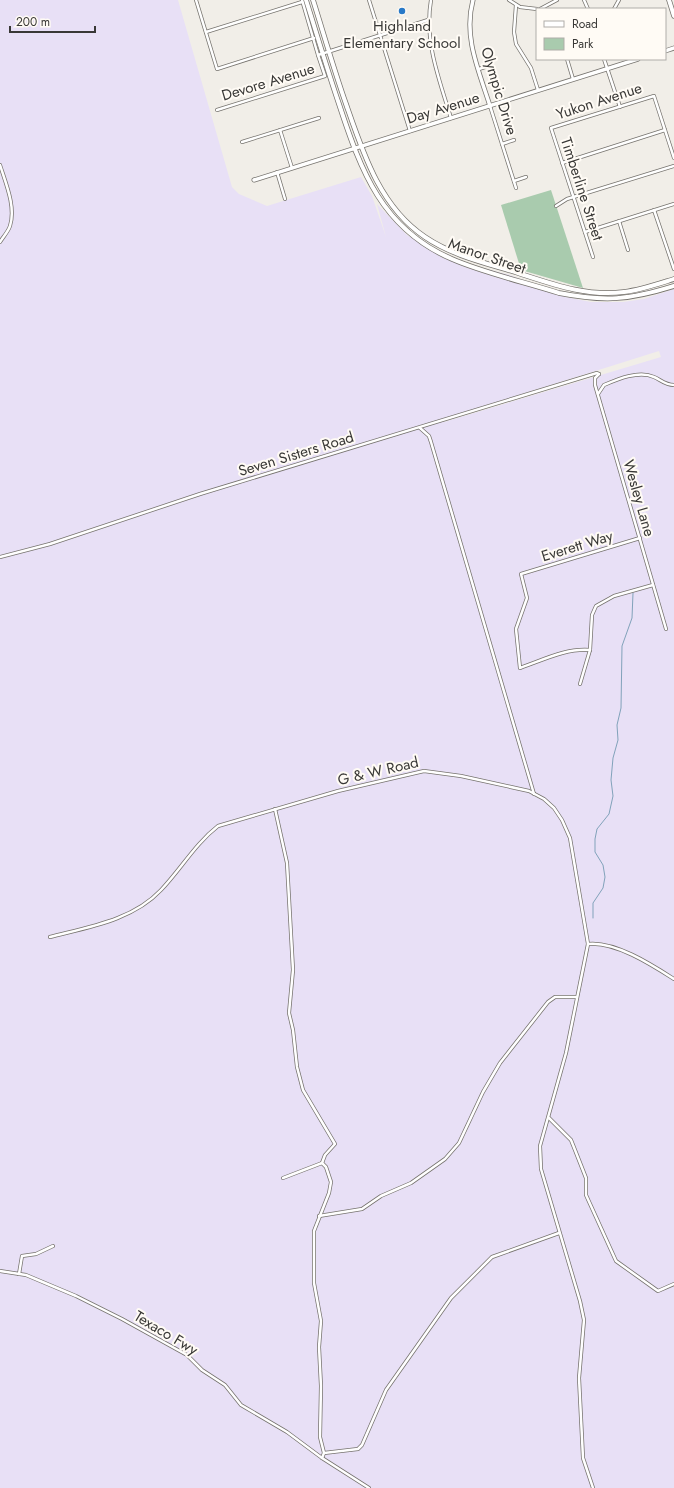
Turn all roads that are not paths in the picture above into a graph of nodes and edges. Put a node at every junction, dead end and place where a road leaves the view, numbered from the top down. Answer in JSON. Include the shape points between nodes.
{"nodes":[{"id":1,"x":196,"y":0,"type":"edge"},
{"id":2,"x":313,"y":0,"type":"edge"},
{"id":3,"x":369,"y":0,"type":"edge"},
{"id":4,"x":431,"y":0,"type":"edge"},
{"id":5,"x":473,"y":0,"type":"edge"},
{"id":6,"x":509,"y":0,"type":"edge"},
{"id":7,"x":557,"y":0,"type":"edge"},
{"id":8,"x":669,"y":0,"type":"edge"},
{"id":9,"x":303,"y":1,"type":"edge"},
{"id":10,"x":516,"y":5,"type":"junction"},
{"id":11,"x":545,"y":8,"type":"edge"},
{"id":12,"x":536,"y":9,"type":"edge"},
{"id":13,"x":674,"y":16,"type":"edge"},
{"id":14,"x":428,"y":20,"type":"junction"},
{"id":15,"x":206,"y":32,"type":"junction"},
{"id":16,"x":380,"y":35,"type":"junction"},
{"id":17,"x":314,"y":38,"type":"junction"},
{"id":18,"x":329,"y":51,"type":"junction"},
{"id":19,"x":320,"y":54,"type":"junction"},
{"id":20,"x":566,"y":60,"type":"edge"},
{"id":21,"x":604,"y":60,"type":"edge"},
{"id":22,"x":635,"y":60,"type":"edge"},
{"id":23,"x":491,"y":66,"type":"dead end"},
{"id":24,"x":608,"y":68,"type":"junction"},
{"id":25,"x":479,"y":69,"type":"junction"},
{"id":26,"x":573,"y":79,"type":"junction"},
{"id":27,"x":538,"y":90,"type":"junction"},
{"id":28,"x":490,"y":106,"type":"junction"},
{"id":29,"x":620,"y":106,"type":"junction"},
{"id":30,"x":217,"y":110,"type":"dead end"},
{"id":31,"x":319,"y":118,"type":"dead end"},
{"id":32,"x":451,"y":118,"type":"junction"},
{"id":33,"x":551,"y":128,"type":"joint"},
{"id":34,"x":280,"y":130,"type":"junction"},
{"id":35,"x":665,"y":130,"type":"junction"},
{"id":36,"x":410,"y":131,"type":"junction"},
{"id":37,"x":514,"y":140,"type":"dead end"},
{"id":38,"x":242,"y":142,"type":"dead end"},
{"id":39,"x":502,"y":144,"type":"junction"},
{"id":40,"x":360,"y":146,"type":"junction"},
{"id":41,"x":353,"y":148,"type":"junction"},
{"id":42,"x":674,"y":158,"type":"edge"},
{"id":43,"x":562,"y":163,"type":"junction"},
{"id":44,"x":0,"y":165,"type":"edge"},
{"id":45,"x":674,"y":166,"type":"edge"},
{"id":46,"x":292,"y":168,"type":"junction"},
{"id":47,"x":277,"y":172,"type":"junction"},
{"id":48,"x":526,"y":177,"type":"dead end"},
{"id":49,"x":254,"y":180,"type":"dead end"},
{"id":50,"x":514,"y":181,"type":"junction"},
{"id":51,"x":516,"y":188,"type":"dead end"},
{"id":52,"x":574,"y":197,"type":"junction"},
{"id":53,"x":285,"y":199,"type":"dead end"},
{"id":54,"x":674,"y":204,"type":"edge"},
{"id":55,"x":556,"y":206,"type":"dead end"},
{"id":56,"x":654,"y":210,"type":"junction"},
{"id":57,"x":619,"y":221,"type":"junction"},
{"id":58,"x":585,"y":232,"type":"junction"},
{"id":59,"x":0,"y":242,"type":"edge"},
{"id":60,"x":628,"y":250,"type":"dead end"},
{"id":61,"x":593,"y":257,"type":"dead end"},
{"id":62,"x":674,"y":269,"type":"edge"},
{"id":63,"x":674,"y":279,"type":"edge"},
{"id":64,"x":674,"y":286,"type":"edge"},
{"id":65,"x":599,"y":374,"type":"joint"},
{"id":66,"x":674,"y":385,"type":"edge"},
{"id":67,"x":598,"y":394,"type":"junction"},
{"id":68,"x":420,"y":427,"type":"junction"},
{"id":69,"x":640,"y":538,"type":"junction"},
{"id":70,"x":0,"y":557,"type":"edge"},
{"id":71,"x":653,"y":585,"type":"junction"},
{"id":72,"x":666,"y":629,"type":"dead end"},
{"id":73,"x":590,"y":650,"type":"junction"},
{"id":74,"x":580,"y":684,"type":"dead end"},
{"id":75,"x":534,"y":794,"type":"junction"},
{"id":76,"x":275,"y":809,"type":"junction"},
{"id":77,"x":50,"y":937,"type":"dead end"},
{"id":78,"x":588,"y":944,"type":"junction"},
{"id":79,"x":674,"y":979,"type":"edge"},
{"id":80,"x":576,"y":997,"type":"junction"},
{"id":81,"x":549,"y":1118,"type":"junction"},
{"id":82,"x":322,"y":1163,"type":"junction"},
{"id":83,"x":283,"y":1178,"type":"dead end"},
{"id":84,"x":319,"y":1216,"type":"junction"},
{"id":85,"x":559,"y":1233,"type":"junction"},
{"id":86,"x":54,"y":1246,"type":"dead end"},
{"id":87,"x":0,"y":1271,"type":"edge"},
{"id":88,"x":19,"y":1274,"type":"junction"},
{"id":89,"x":674,"y":1284,"type":"edge"},
{"id":90,"x":324,"y":1453,"type":"junction"},
{"id":91,"x":322,"y":1458,"type":"junction"},
{"id":92,"x":369,"y":1488,"type":"edge"},
{"id":93,"x":593,"y":1488,"type":"edge"}],
"edges":[{"from":1,"to":15,"type":"street"},
{"from":2,"to":18,"type":"main road","name":"Manor Street"},
{"from":3,"to":16,"type":"street"},
{"from":4,"to":14,"type":"street"},
{"from":5,"to":25,"type":"street","name":"Olympic Drive","via":[[469,31]]},
{"from":6,"to":10,"type":"street"},
{"from":7,"to":11,"type":"street"},
{"from":8,"to":13,"type":"main road"},
{"from":9,"to":15,"type":"street"},
{"from":9,"to":17,"type":"street"},
{"from":9,"to":19,"type":"main road","name":"Manor Street"},
{"from":10,"to":12,"type":"street"},
{"from":10,"to":27,"type":"street","via":[[516,44],[531,68]]},
{"from":14,"to":16,"type":"street","name":"Devore Avenue"},
{"from":14,"to":32,"type":"street","via":[[432,55]]},
{"from":15,"to":17,"type":"street","via":[[217,68]]},
{"from":16,"to":18,"type":"street","name":"Devore Avenue"},
{"from":16,"to":36,"type":"street"},
{"from":17,"to":19,"type":"street"},
{"from":18,"to":19,"type":"street","name":"Devore Avenue"},
{"from":18,"to":40,"type":"main road","name":"Manor Street"},
{"from":19,"to":30,"type":"street","name":"Devore Avenue","via":[[325,76]]},
{"from":19,"to":41,"type":"main road","name":"Manor Street"},
{"from":20,"to":26,"type":"street"},
{"from":21,"to":24,"type":"street"},
{"from":22,"to":24,"type":"street","name":"Day Avenue"},
{"from":23,"to":25,"type":"street"},
{"from":24,"to":26,"type":"street","name":"Day Avenue"},
{"from":24,"to":29,"type":"street"},
{"from":25,"to":28,"type":"street","name":"Olympic Drive"},
{"from":26,"to":27,"type":"street","name":"Day Avenue"},
{"from":27,"to":28,"type":"street","name":"Day Avenue"},
{"from":28,"to":32,"type":"street","name":"Day Avenue"},
{"from":28,"to":39,"type":"street","name":"Olympic Drive"},
{"from":29,"to":33,"type":"street","name":"Yukon Avenue"},
{"from":29,"to":35,"type":"street","name":"Yukon Avenue","via":[[654,96]]},
{"from":31,"to":34,"type":"street"},
{"from":32,"to":36,"type":"street","name":"Day Avenue"},
{"from":33,"to":43,"type":"street","name":"Timberline Street"},
{"from":34,"to":38,"type":"street"},
{"from":34,"to":46,"type":"street"},
{"from":35,"to":42,"type":"street"},
{"from":35,"to":43,"type":"street"},
{"from":36,"to":40,"type":"street","name":"Day Avenue"},
{"from":37,"to":39,"type":"street"},
{"from":39,"to":50,"type":"street","name":"Olympic Drive"},
{"from":40,"to":41,"type":"street","name":"Day Avenue"},
{"from":40,"to":63,"type":"main road","name":"Manor Street","via":[[382,191],[402,218],[424,237],[456,253],[574,290],[625,292]]},
{"from":41,"to":46,"type":"street","name":"Day Avenue"},
{"from":41,"to":64,"type":"main road","name":"Manor Street","via":[[374,192],[396,222],[412,236],[451,259],[559,293],[593,299],[626,298]]},
{"from":43,"to":52,"type":"street","name":"Timberline Street"},
{"from":44,"to":59,"type":"street","via":[[11,207],[10,227]]},
{"from":45,"to":52,"type":"street"},
{"from":46,"to":47,"type":"street","name":"Day Avenue"},
{"from":47,"to":49,"type":"street","name":"Day Avenue"},
{"from":47,"to":53,"type":"street"},
{"from":48,"to":50,"type":"street"},
{"from":50,"to":51,"type":"street","name":"Olympic Drive"},
{"from":52,"to":55,"type":"street"},
{"from":52,"to":58,"type":"street","name":"Timberline Street"},
{"from":54,"to":56,"type":"street"},
{"from":56,"to":57,"type":"street"},
{"from":56,"to":62,"type":"street"},
{"from":57,"to":58,"type":"street"},
{"from":57,"to":60,"type":"street"},
{"from":58,"to":61,"type":"street","name":"Timberline Street"},
{"from":65,"to":67,"type":"street","name":"Wesley Lane","via":[[594,383]]},
{"from":65,"to":68,"type":"street","name":"Seven Sisters Road"},
{"from":66,"to":67,"type":"street","via":[[667,385],[653,376],[643,374],[604,385]]},
{"from":67,"to":69,"type":"street","name":"Wesley Lane"},
{"from":68,"to":70,"type":"street","name":"Seven Sisters Road","via":[[200,494],[50,544]]},
{"from":68,"to":75,"type":"street","via":[[431,442]]},
{"from":69,"to":71,"type":"street","name":"Wesley Lane"},
{"from":69,"to":73,"type":"street","name":"Everett Way","via":[[521,574],[527,598],[516,629],[520,668],[562,653]]},
{"from":71,"to":72,"type":"street","name":"Wesley Lane"},
{"from":71,"to":73,"type":"street","via":[[614,596],[596,606],[592,615]]},
{"from":73,"to":74,"type":"street"},
{"from":75,"to":76,"type":"street","name":"G & W Road","via":[[469,777],[424,771]]},
{"from":75,"to":78,"type":"street","name":"G & W Road","via":[[554,808],[570,838]]},
{"from":76,"to":77,"type":"street","name":"G & W Road","via":[[218,826],[206,836],[162,890],[137,910]]},
{"from":76,"to":82,"type":"street","via":[[288,868],[293,970],[289,1013],[297,1067],[303,1090],[335,1144],[325,1155]]},
{"from":78,"to":79,"type":"street","via":[[600,943],[642,960]]},
{"from":78,"to":80,"type":"street","name":"G & W Road"},
{"from":80,"to":81,"type":"street","name":"G & W Road","via":[[566,1053]]},
{"from":80,"to":84,"type":"street","via":[[555,997],[542,1008],[493,1073],[459,1143],[445,1159],[411,1182],[381,1196],[362,1209]]},
{"from":81,"to":85,"type":"street","name":"G & W Road","via":[[540,1146],[540,1161]]},
{"from":81,"to":89,"type":"street","via":[[571,1140],[586,1178],[586,1195],[616,1261],[658,1292]]},
{"from":82,"to":83,"type":"street"},
{"from":82,"to":84,"type":"street","via":[[331,1182]]},
{"from":84,"to":90,"type":"street","via":[[314,1231],[314,1272],[321,1322],[320,1437]]},
{"from":85,"to":90,"type":"street","via":[[498,1254],[488,1261],[445,1305],[386,1390],[362,1446],[358,1449]]},
{"from":85,"to":93,"type":"street","name":"G & W Road","via":[[584,1320],[579,1378],[583,1458]]},
{"from":86,"to":88,"type":"street","via":[[36,1254],[22,1256]]},
{"from":87,"to":88,"type":"street","name":"Texaco Fwy"},
{"from":88,"to":91,"type":"street","name":"Texaco Fwy","via":[[82,1299],[187,1355],[202,1370],[226,1386],[241,1405],[287,1432]]},
{"from":90,"to":91,"type":"street"},
{"from":91,"to":92,"type":"street","name":"Texaco Fwy"}]}
